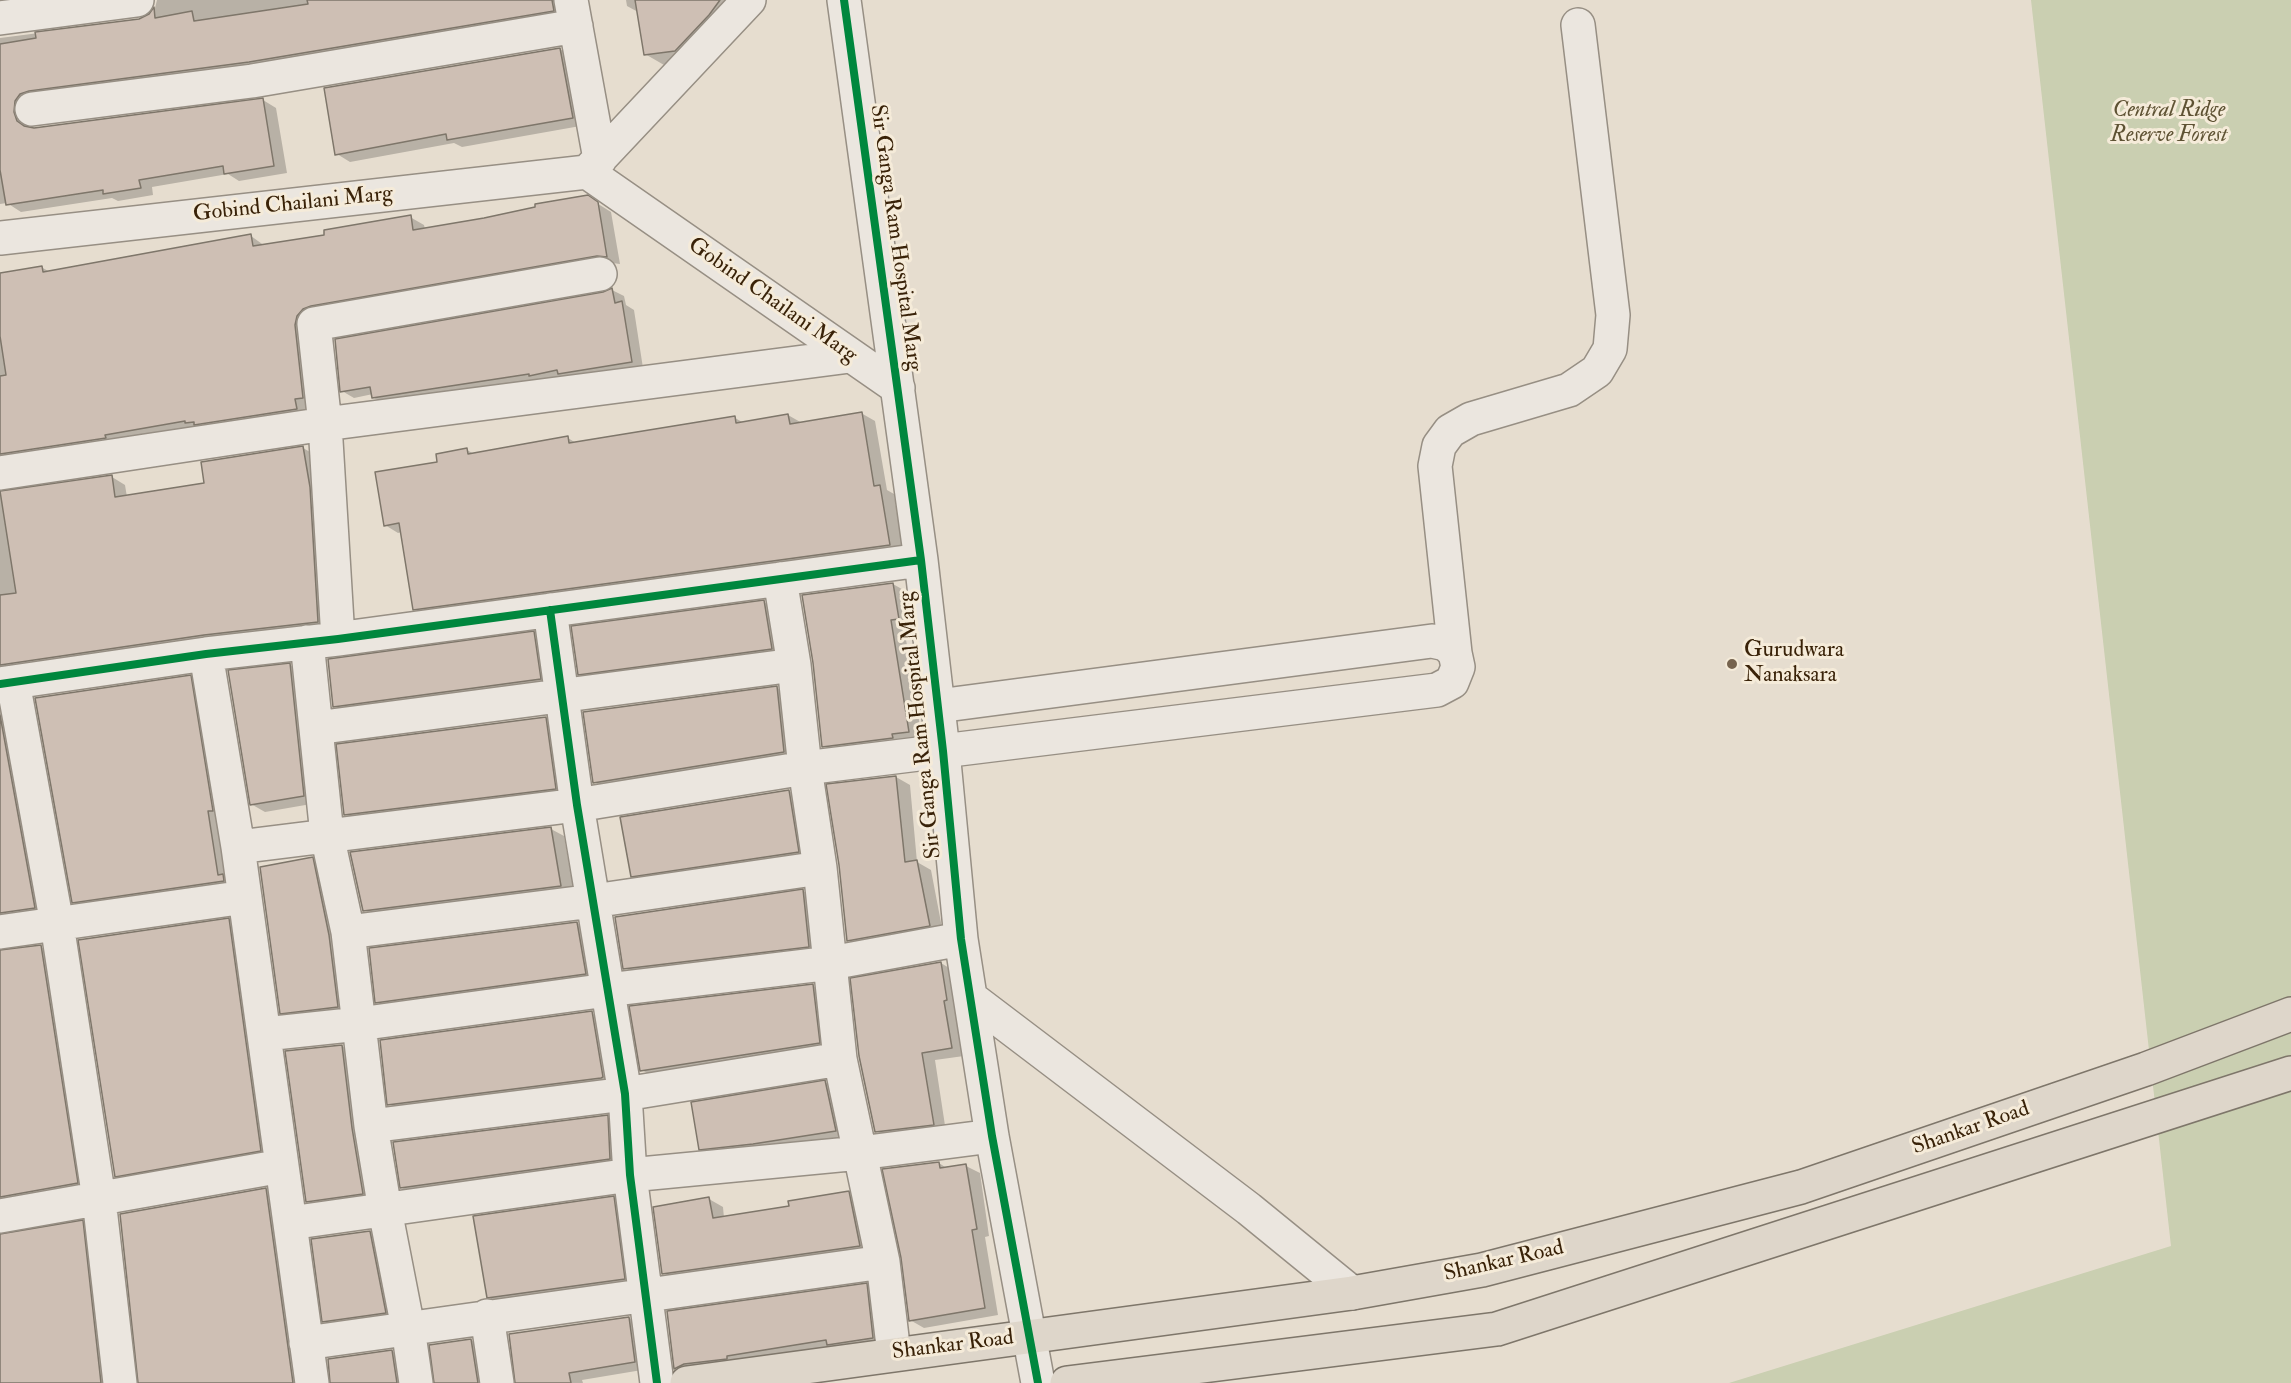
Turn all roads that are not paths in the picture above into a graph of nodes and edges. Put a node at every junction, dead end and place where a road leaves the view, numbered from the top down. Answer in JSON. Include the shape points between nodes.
{"nodes":[{"id":1,"x":137,"y":0,"type":"edge"},
{"id":2,"x":749,"y":0,"type":"edge"},
{"id":3,"x":844,"y":0,"type":"edge"},
{"id":4,"x":574,"y":13,"type":"edge"},
{"id":5,"x":0,"y":18,"type":"edge"},
{"id":6,"x":1578,"y":25,"type":"dead end"},
{"id":7,"x":32,"y":109,"type":"dead end"},
{"id":8,"x":593,"y":165,"type":"junction"},
{"id":9,"x":0,"y":238,"type":"edge"},
{"id":10,"x":600,"y":274,"type":"dead end"},
{"id":11,"x":850,"y":356,"type":"junction"},
{"id":12,"x":898,"y":388,"type":"junction"},
{"id":13,"x":325,"y":424,"type":"junction"},
{"id":14,"x":0,"y":473,"type":"edge"},
{"id":15,"x":921,"y":560,"type":"junction"},
{"id":16,"x":780,"y":579,"type":"junction"},
{"id":17,"x":550,"y":610,"type":"junction"},
{"id":18,"x":322,"y":640,"type":"junction"},
{"id":19,"x":1455,"y":653,"type":"junction"},
{"id":20,"x":206,"y":654,"type":"junction"},
{"id":21,"x":794,"y":665,"type":"junction"},
{"id":22,"x":1161,"y":678,"type":"junction"},
{"id":23,"x":7,"y":683,"type":"edge"},
{"id":24,"x":562,"y":695,"type":"junction"},
{"id":25,"x":938,"y":706,"type":"junction"},
{"id":26,"x":1167,"y":723,"type":"junction"},
{"id":27,"x":316,"y":728,"type":"junction"},
{"id":28,"x":944,"y":751,"type":"junction"},
{"id":29,"x":806,"y":768,"type":"junction"},
{"id":30,"x":577,"y":805,"type":"junction"},
{"id":31,"x":327,"y":835,"type":"junction"},
{"id":32,"x":238,"y":847,"type":"junction"},
{"id":33,"x":820,"y":868,"type":"junction"},
{"id":34,"x":245,"y":897,"type":"junction"},
{"id":35,"x":593,"y":901,"type":"junction"},
{"id":36,"x":57,"y":924,"type":"junction"},
{"id":37,"x":0,"y":932,"type":"edge"},
{"id":38,"x":348,"y":932,"type":"junction"},
{"id":39,"x":961,"y":939,"type":"junction"},
{"id":40,"x":831,"y":963,"type":"junction"},
{"id":41,"x":607,"y":990,"type":"junction"},
{"id":42,"x":971,"y":998,"type":"junction"},
{"id":43,"x":2291,"y":1014,"type":"edge"},
{"id":44,"x":359,"y":1024,"type":"junction"},
{"id":45,"x":266,"y":1034,"type":"junction"},
{"id":46,"x":840,"y":1059,"type":"junction"},
{"id":47,"x":2291,"y":1073,"type":"edge"},
{"id":48,"x":625,"y":1094,"type":"junction"},
{"id":49,"x":371,"y":1126,"type":"junction"},
{"id":50,"x":992,"y":1136,"type":"junction"},
{"id":51,"x":860,"y":1153,"type":"junction"},
{"id":52,"x":282,"y":1166,"type":"junction"},
{"id":53,"x":630,"y":1174,"type":"junction"},
{"id":54,"x":99,"y":1199,"type":"junction"},
{"id":55,"x":385,"y":1210,"type":"junction"},
{"id":56,"x":0,"y":1216,"type":"edge"},
{"id":57,"x":290,"y":1223,"type":"junction"},
{"id":58,"x":883,"y":1262,"type":"junction"},
{"id":59,"x":1352,"y":1293,"type":"junction"},
{"id":60,"x":647,"y":1296,"type":"junction"},
{"id":61,"x":488,"y":1316,"type":"junction"},
{"id":62,"x":408,"y":1328,"type":"junction"},
{"id":63,"x":1029,"y":1337,"type":"junction"},
{"id":64,"x":306,"y":1343,"type":"junction"},
{"id":65,"x":894,"y":1354,"type":"junction"},
{"id":66,"x":120,"y":1383,"type":"edge"},
{"id":67,"x":312,"y":1383,"type":"edge"},
{"id":68,"x":416,"y":1383,"type":"edge"},
{"id":69,"x":497,"y":1383,"type":"edge"},
{"id":70,"x":657,"y":1383,"type":"edge"},
{"id":71,"x":687,"y":1383,"type":"edge"},
{"id":72,"x":1038,"y":1383,"type":"edge"},
{"id":73,"x":1067,"y":1383,"type":"edge"}],
"edges":[{"from":1,"to":5,"type":"street"},
{"from":2,"to":8,"type":"street"},
{"from":3,"to":12,"type":"street","name":"Sir Ganga Ram Hospital Marg"},
{"from":4,"to":7,"type":"street","via":[[252,81]]},
{"from":4,"to":8,"type":"street"},
{"from":6,"to":19,"type":"street","via":[[1613,315],[1610,349],[1597,371],[1569,390],[1471,419],[1450,431],[1439,446],[1435,466]]},
{"from":8,"to":9,"type":"street","name":"Gobind Chailani Marg"},
{"from":8,"to":11,"type":"street","name":"Gobind Chailani Marg"},
{"from":10,"to":13,"type":"street","via":[[314,324]]},
{"from":11,"to":12,"type":"street","name":"Gobind Chailani Marg"},
{"from":11,"to":13,"type":"street"},
{"from":12,"to":15,"type":"street","name":"Sir Ganga Ram Hospital Marg"},
{"from":13,"to":14,"type":"street"},
{"from":13,"to":18,"type":"street"},
{"from":15,"to":16,"type":"street"},
{"from":15,"to":25,"type":"street","name":"Sir Ganga Ram Hospital Marg"},
{"from":16,"to":17,"type":"street"},
{"from":16,"to":21,"type":"street"},
{"from":17,"to":18,"type":"street"},
{"from":17,"to":24,"type":"street"},
{"from":18,"to":20,"type":"street"},
{"from":18,"to":27,"type":"street"},
{"from":19,"to":22,"type":"street","via":[[1446,644],[1432,641]]},
{"from":19,"to":26,"type":"street","via":[[1458,668],[1452,682],[1437,690]]},
{"from":20,"to":23,"type":"street"},
{"from":20,"to":32,"type":"street"},
{"from":21,"to":24,"type":"street"},
{"from":21,"to":29,"type":"street"},
{"from":22,"to":25,"type":"street"},
{"from":22,"to":26,"type":"street"},
{"from":23,"to":36,"type":"street"},
{"from":24,"to":27,"type":"street"},
{"from":24,"to":30,"type":"street"},
{"from":25,"to":28,"type":"street","name":"Sir Ganga Ram Hospital Marg"},
{"from":26,"to":28,"type":"street"},
{"from":27,"to":31,"type":"street"},
{"from":28,"to":29,"type":"street"},
{"from":28,"to":39,"type":"street","name":"Sir Ganga Ram Hospital Marg"},
{"from":29,"to":30,"type":"street"},
{"from":29,"to":33,"type":"street"},
{"from":30,"to":31,"type":"street"},
{"from":30,"to":35,"type":"street"},
{"from":31,"to":32,"type":"street"},
{"from":31,"to":38,"type":"street"},
{"from":32,"to":34,"type":"street"},
{"from":33,"to":35,"type":"street"},
{"from":33,"to":40,"type":"street"},
{"from":34,"to":36,"type":"street"},
{"from":34,"to":45,"type":"street"},
{"from":35,"to":38,"type":"street"},
{"from":35,"to":41,"type":"street"},
{"from":36,"to":37,"type":"street"},
{"from":36,"to":54,"type":"street"},
{"from":38,"to":44,"type":"street"},
{"from":39,"to":40,"type":"street"},
{"from":39,"to":42,"type":"street","name":"Sir Ganga Ram Hospital Marg"},
{"from":40,"to":41,"type":"street"},
{"from":40,"to":46,"type":"street"},
{"from":41,"to":44,"type":"street"},
{"from":41,"to":48,"type":"street"},
{"from":42,"to":50,"type":"street","name":"Sir Ganga Ram Hospital Marg"},
{"from":42,"to":59,"type":"street","via":[[1249,1209]]},
{"from":43,"to":59,"type":"main road","name":"Shankar Road","via":[[2146,1069],[1802,1187],[1482,1270]]},
{"from":44,"to":45,"type":"street"},
{"from":44,"to":49,"type":"street"},
{"from":45,"to":52,"type":"street"},
{"from":46,"to":48,"type":"street"},
{"from":46,"to":51,"type":"street"},
{"from":47,"to":73,"type":"main road","name":"Shankar Road","via":[[1497,1329]]},
{"from":48,"to":49,"type":"street"},
{"from":48,"to":53,"type":"street"},
{"from":49,"to":55,"type":"street"},
{"from":50,"to":51,"type":"street"},
{"from":50,"to":63,"type":"street","name":"Sir Ganga Ram Hospital Marg"},
{"from":51,"to":53,"type":"street"},
{"from":51,"to":58,"type":"street"},
{"from":52,"to":54,"type":"street"},
{"from":52,"to":57,"type":"street"},
{"from":53,"to":55,"type":"street"},
{"from":53,"to":60,"type":"street"},
{"from":54,"to":56,"type":"street"},
{"from":54,"to":66,"type":"street"},
{"from":55,"to":57,"type":"street"},
{"from":55,"to":62,"type":"street"},
{"from":57,"to":64,"type":"street"},
{"from":58,"to":60,"type":"street"},
{"from":58,"to":65,"type":"street"},
{"from":59,"to":63,"type":"main road","name":"Shankar Road"},
{"from":60,"to":61,"type":"street"},
{"from":60,"to":70,"type":"street"},
{"from":61,"to":62,"type":"street"},
{"from":61,"to":69,"type":"street"},
{"from":62,"to":64,"type":"street"},
{"from":62,"to":68,"type":"street"},
{"from":63,"to":65,"type":"main road","name":"Shankar Road"},
{"from":63,"to":72,"type":"street","name":"Sir Ganga Ram Hospital Marg"},
{"from":64,"to":67,"type":"street"},
{"from":65,"to":71,"type":"main road","name":"Shankar Road"}]}
